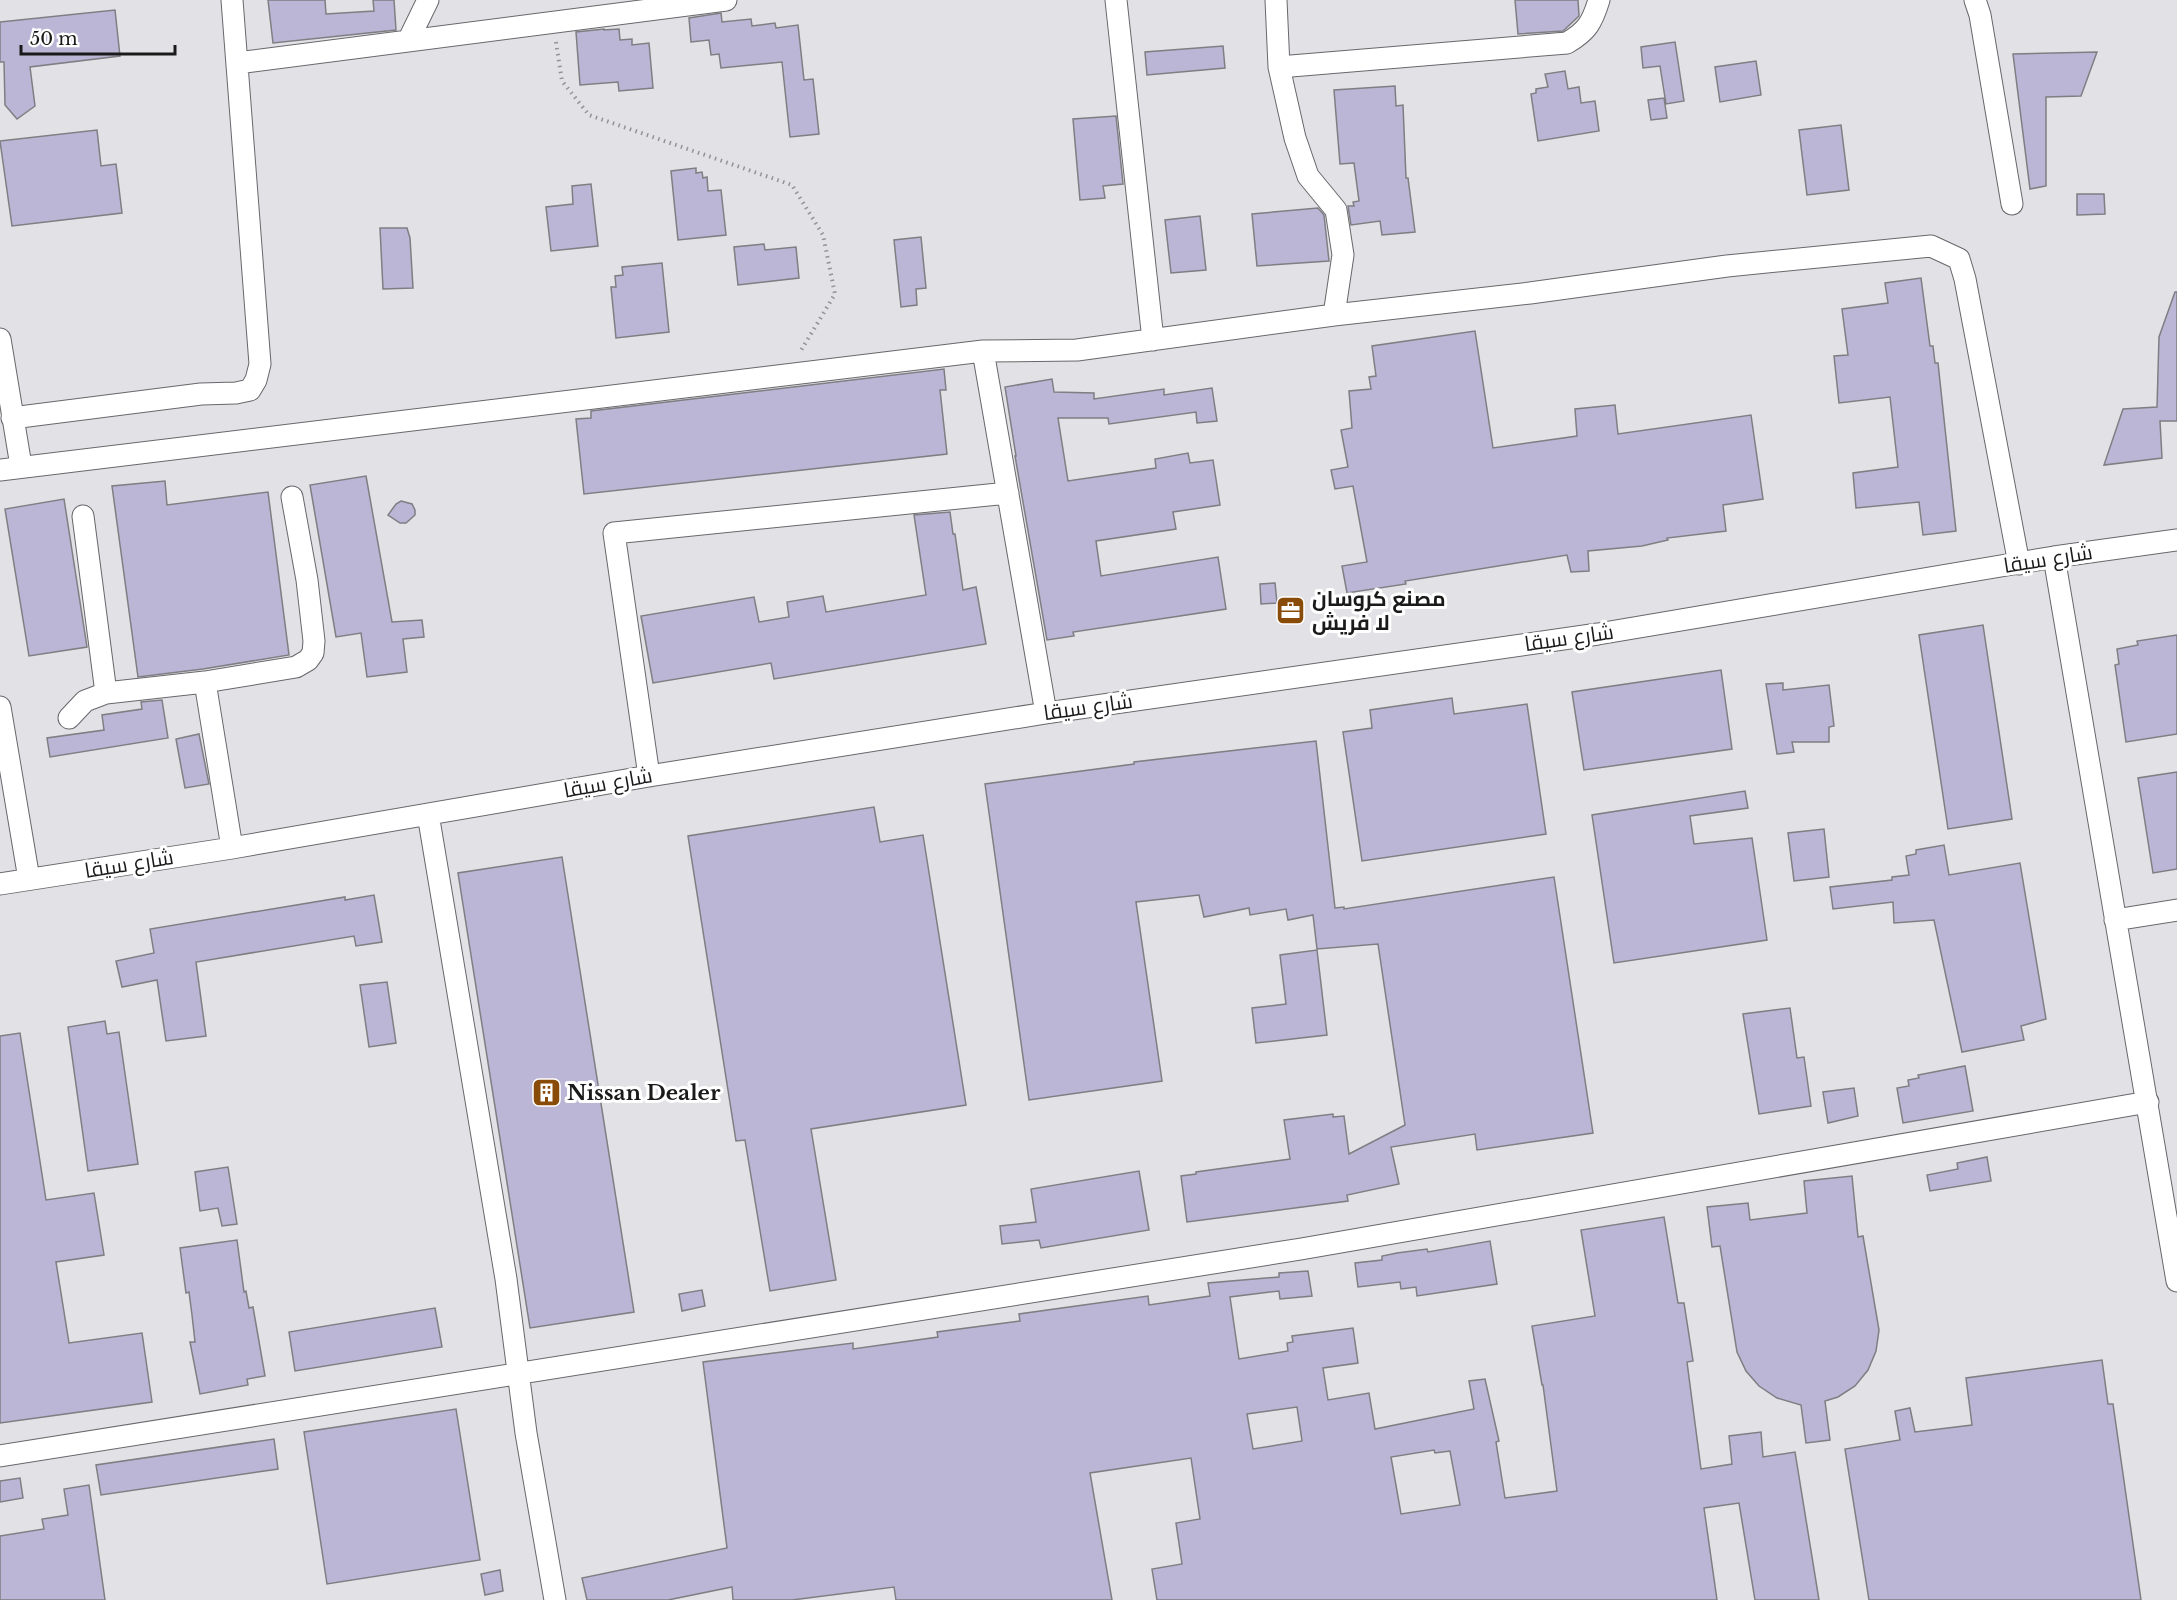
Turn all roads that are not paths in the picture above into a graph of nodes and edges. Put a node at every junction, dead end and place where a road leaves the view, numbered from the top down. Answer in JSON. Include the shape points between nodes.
{"nodes":[{"id":1,"x":232,"y":0,"type":"edge"},
{"id":2,"x":428,"y":0,"type":"edge"},
{"id":3,"x":726,"y":0,"type":"edge"},
{"id":4,"x":1116,"y":0,"type":"edge"},
{"id":5,"x":1276,"y":0,"type":"edge"},
{"id":6,"x":1599,"y":0,"type":"edge"},
{"id":7,"x":1974,"y":0,"type":"edge"},
{"id":8,"x":408,"y":41,"type":"junction"},
{"id":9,"x":237,"y":63,"type":"junction"},
{"id":10,"x":1279,"y":67,"type":"junction"},
{"id":11,"x":2012,"y":204,"type":"dead end"},
{"id":12,"x":1334,"y":315,"type":"junction"},
{"id":13,"x":0,"y":339,"type":"edge"},
{"id":14,"x":1153,"y":340,"type":"junction"},
{"id":15,"x":983,"y":351,"type":"junction"},
{"id":16,"x":12,"y":418,"type":"junction"},
{"id":17,"x":10,"y":468,"type":"edge"},
{"id":18,"x":1008,"y":493,"type":"junction"},
{"id":19,"x":292,"y":497,"type":"dead end"},
{"id":20,"x":83,"y":516,"type":"dead end"},
{"id":21,"x":2177,"y":540,"type":"edge"},
{"id":22,"x":2054,"y":557,"type":"junction"},
{"id":23,"x":2019,"y":564,"type":"junction"},
{"id":24,"x":205,"y":682,"type":"junction"},
{"id":25,"x":106,"y":693,"type":"junction"},
{"id":26,"x":0,"y":707,"type":"edge"},
{"id":27,"x":1046,"y":713,"type":"junction"},
{"id":28,"x":69,"y":718,"type":"dead end"},
{"id":29,"x":649,"y":776,"type":"junction"},
{"id":30,"x":428,"y":814,"type":"junction"},
{"id":31,"x":232,"y":848,"type":"junction"},
{"id":32,"x":29,"y":879,"type":"junction"},
{"id":33,"x":0,"y":884,"type":"edge"},
{"id":34,"x":2177,"y":910,"type":"edge"},
{"id":35,"x":2115,"y":920,"type":"junction"},
{"id":36,"x":2148,"y":1102,"type":"junction"},
{"id":37,"x":2172,"y":1220,"type":"edge"},
{"id":38,"x":2177,"y":1281,"type":"edge"},
{"id":39,"x":518,"y":1374,"type":"junction"},
{"id":40,"x":0,"y":1456,"type":"edge"},
{"id":41,"x":555,"y":1600,"type":"edge"}],
"edges":[{"from":1,"to":9,"type":"street"},
{"from":2,"to":8,"type":"street"},
{"from":3,"to":8,"type":"street"},
{"from":4,"to":14,"type":"street"},
{"from":5,"to":10,"type":"street"},
{"from":6,"to":10,"type":"street","via":[[1584,33],[1568,43]]},
{"from":7,"to":11,"type":"street","via":[[1980,15]]},
{"from":8,"to":9,"type":"street"},
{"from":9,"to":16,"type":"street","via":[[260,364],[250,390]]},
{"from":10,"to":12,"type":"street","via":[[1302,162],[1308,176],[1336,210],[1343,255]]},
{"from":12,"to":14,"type":"street"},
{"from":12,"to":23,"type":"street","via":[[1727,266],[1931,246],[1959,259],[1965,279]]},
{"from":13,"to":16,"type":"street"},
{"from":14,"to":15,"type":"street","via":[[1077,350]]},
{"from":15,"to":17,"type":"street"},
{"from":15,"to":18,"type":"street"},
{"from":16,"to":17,"type":"street"},
{"from":18,"to":27,"type":"street"},
{"from":18,"to":29,"type":"street","via":[[614,533]]},
{"from":19,"to":24,"type":"street","via":[[307,580],[313,653],[296,667]]},
{"from":20,"to":25,"type":"street"},
{"from":21,"to":22,"type":"street","name":"شارع سيقا"},
{"from":22,"to":23,"type":"street","name":"شارع سيقا"},
{"from":22,"to":35,"type":"street"},
{"from":23,"to":27,"type":"street","name":"شارع سيقا","via":[[1598,634]]},
{"from":24,"to":25,"type":"street"},
{"from":24,"to":31,"type":"street"},
{"from":25,"to":28,"type":"street","via":[[85,701]]},
{"from":26,"to":32,"type":"street"},
{"from":27,"to":29,"type":"street","name":"شارع سيقا"},
{"from":29,"to":30,"type":"street","name":"شارع سيقا"},
{"from":30,"to":31,"type":"street","name":"شارع سيقا"},
{"from":30,"to":39,"type":"street","via":[[506,1279]]},
{"from":31,"to":32,"type":"street","name":"شارع سيقا"},
{"from":32,"to":33,"type":"street","name":"شارع سيقا"},
{"from":34,"to":35,"type":"street"},
{"from":35,"to":36,"type":"street"},
{"from":36,"to":37,"type":"street"},
{"from":36,"to":39,"type":"street","via":[[1289,1251]]},
{"from":37,"to":38,"type":"street"},
{"from":39,"to":40,"type":"street"},
{"from":39,"to":41,"type":"street"}]}
